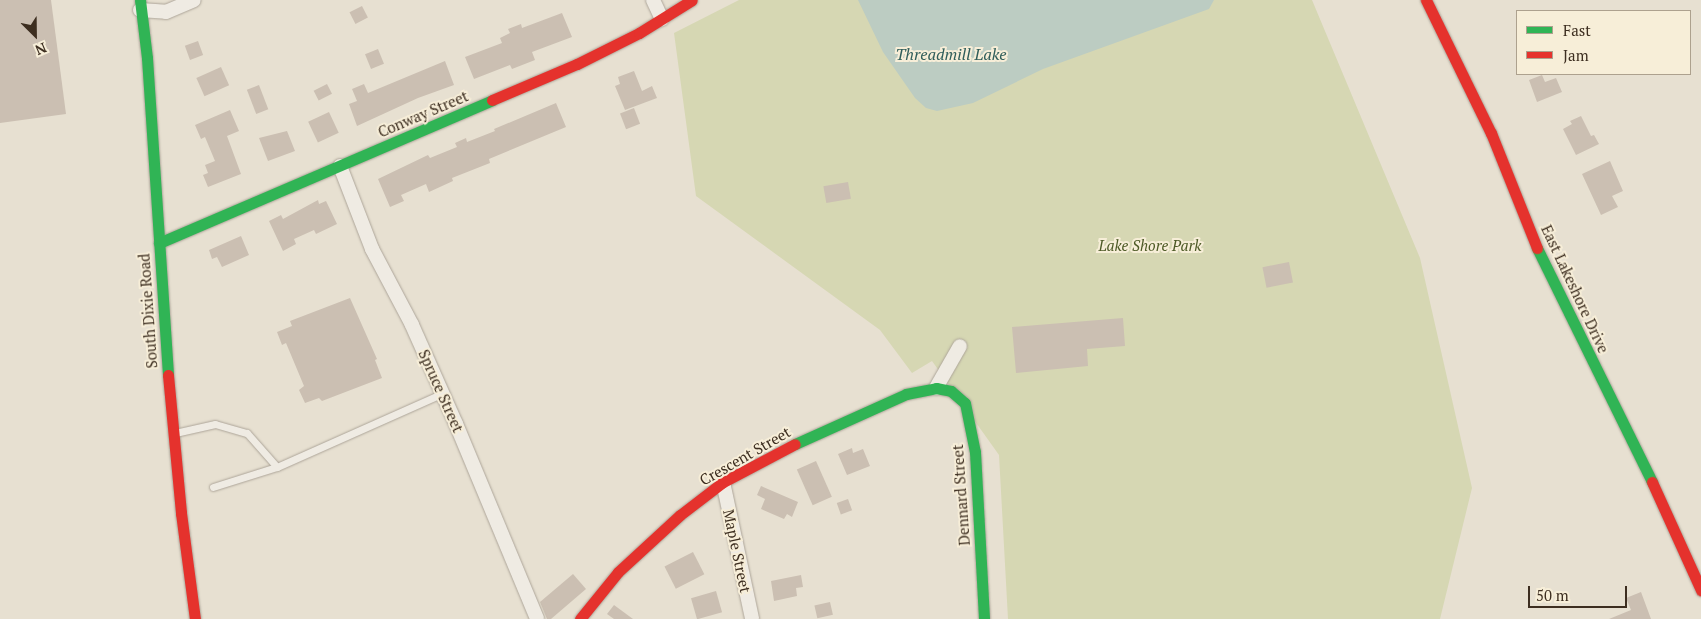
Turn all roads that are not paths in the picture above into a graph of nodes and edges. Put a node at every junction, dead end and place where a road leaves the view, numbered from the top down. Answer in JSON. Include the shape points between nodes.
{"nodes":[{"id":1,"x":194,"y":0,"type":"edge"},
{"id":2,"x":653,"y":0,"type":"edge"},
{"id":3,"x":692,"y":0,"type":"edge"},
{"id":4,"x":1426,"y":0,"type":"edge"},
{"id":5,"x":140,"y":5,"type":"edge"},
{"id":6,"x":662,"y":19,"type":"junction"},
{"id":7,"x":340,"y":166,"type":"junction"},
{"id":8,"x":158,"y":243,"type":"junction"},
{"id":9,"x":960,"y":346,"type":"dead end"},
{"id":10,"x":936,"y":388,"type":"junction"},
{"id":11,"x":443,"y":393,"type":"junction"},
{"id":12,"x":173,"y":433,"type":"junction"},
{"id":13,"x":278,"y":467,"type":"junction"},
{"id":14,"x":723,"y":482,"type":"junction"},
{"id":15,"x":214,"y":487,"type":"dead end"},
{"id":16,"x":1701,"y":590,"type":"edge"},
{"id":17,"x":195,"y":619,"type":"edge"},
{"id":18,"x":537,"y":619,"type":"edge"},
{"id":19,"x":580,"y":619,"type":"edge"},
{"id":20,"x":752,"y":619,"type":"edge"},
{"id":21,"x":984,"y":619,"type":"edge"}],
"edges":[{"from":1,"to":5,"type":"street","via":[[166,12]]},
{"from":2,"to":6,"type":"street"},
{"from":3,"to":6,"type":"street","name":"Conway Street"},
{"from":4,"to":16,"type":"street","name":"East Lakeshore Drive","via":[[1491,134],[1536,246],[1654,486]]},
{"from":5,"to":8,"type":"street","name":"South Dixie Road","via":[[147,58]]},
{"from":6,"to":7,"type":"street","name":"Conway Street","via":[[577,64]]},
{"from":7,"to":8,"type":"street","name":"Conway Street"},
{"from":7,"to":11,"type":"street","name":"Spruce Street","via":[[372,249]]},
{"from":8,"to":12,"type":"street","name":"South Dixie Road"},
{"from":9,"to":10,"type":"street"},
{"from":10,"to":14,"type":"street","name":"Crescent Street","via":[[906,394],[811,436]]},
{"from":10,"to":21,"type":"street","name":"Dennard Street","via":[[951,391],[965,403],[967,411],[975,452]]},
{"from":11,"to":13,"type":"lane"},
{"from":11,"to":18,"type":"street","name":"Spruce Street"},
{"from":12,"to":13,"type":"lane","via":[[215,424],[247,434]]},
{"from":12,"to":17,"type":"street","name":"South Dixie Road"},
{"from":13,"to":15,"type":"lane"},
{"from":14,"to":19,"type":"street","name":"Crescent Street","via":[[680,515],[618,572]]},
{"from":14,"to":20,"type":"street","name":"Maple Street"}]}
